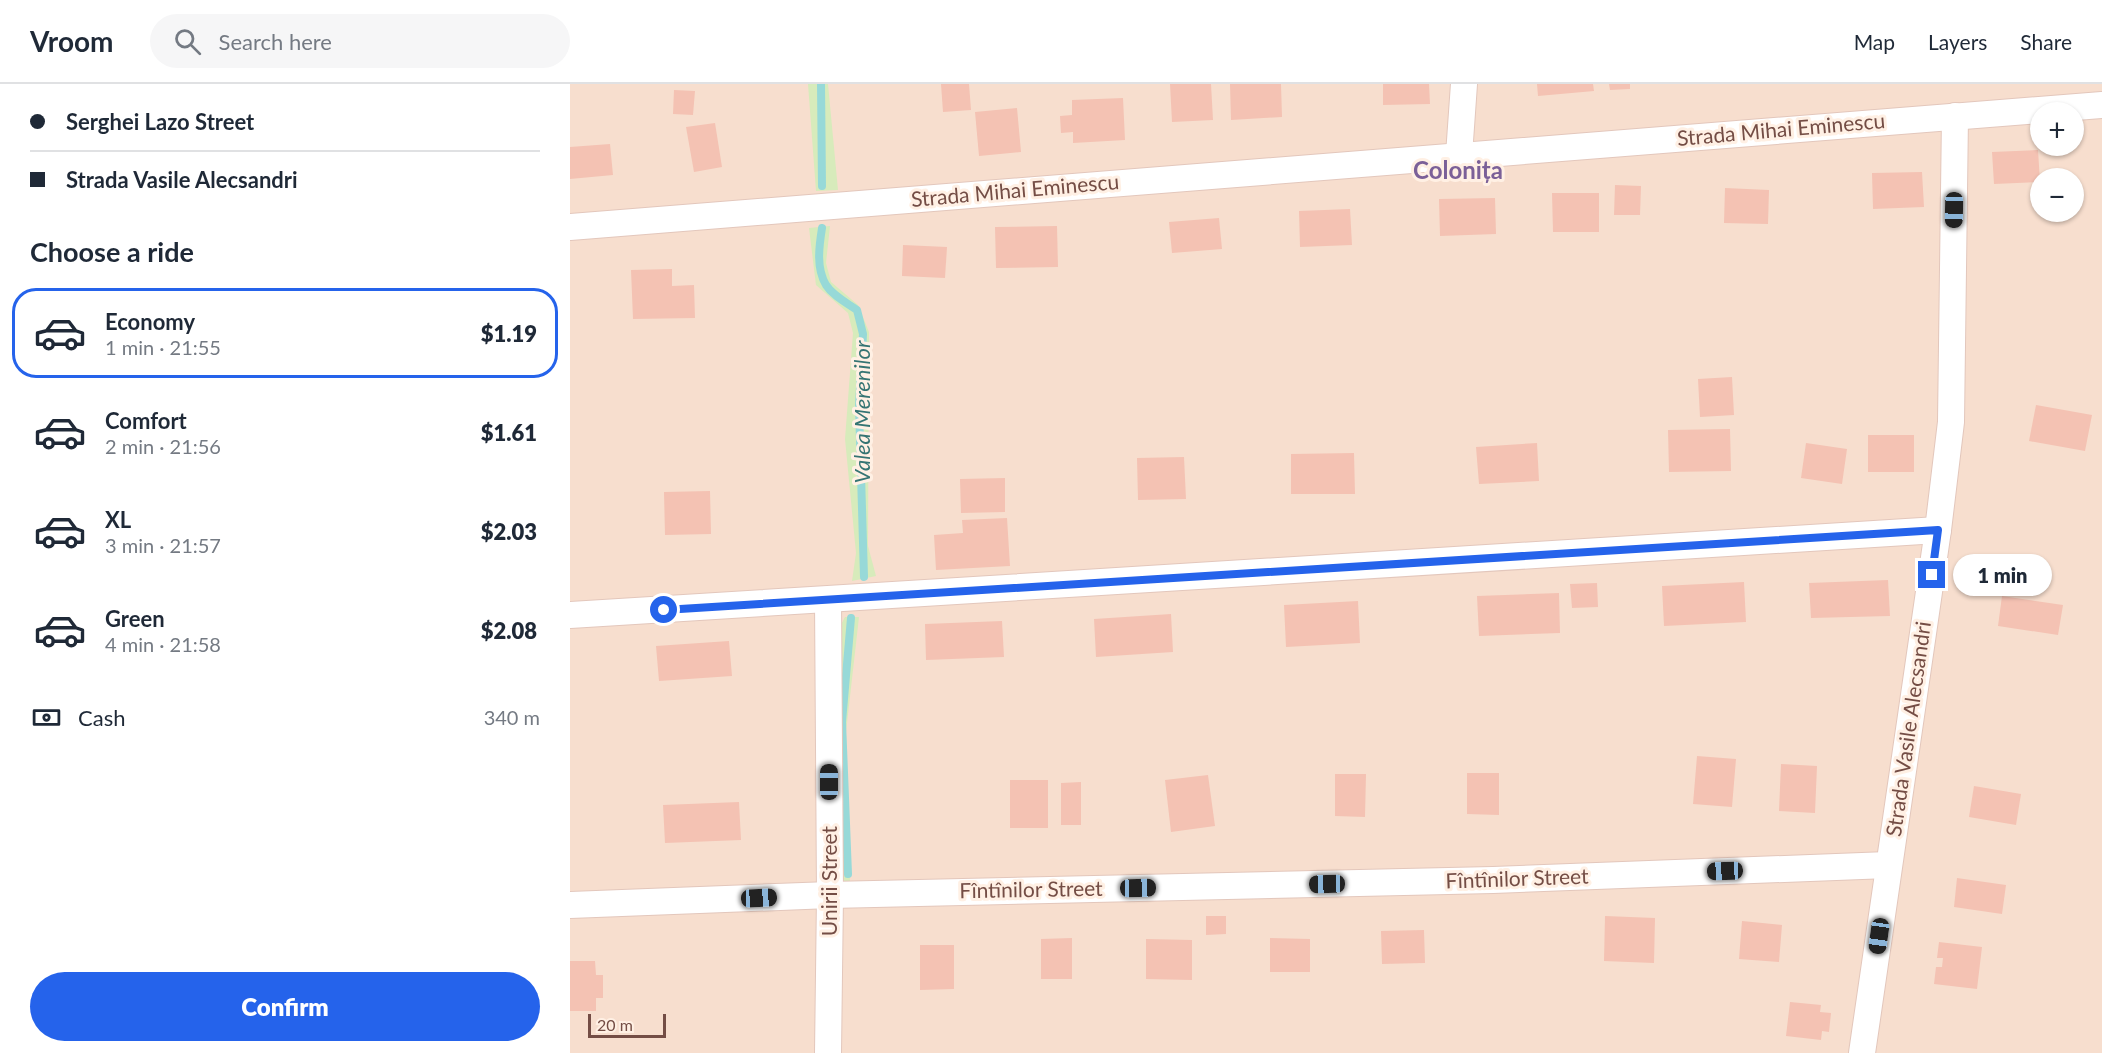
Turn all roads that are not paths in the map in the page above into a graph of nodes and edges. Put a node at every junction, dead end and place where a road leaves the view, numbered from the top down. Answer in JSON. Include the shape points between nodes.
{"nodes":[{"id":1,"x":1464,"y":84,"type":"edge"},
{"id":2,"x":2102,"y":105,"type":"edge"},
{"id":3,"x":1956,"y":116,"type":"junction"},
{"id":4,"x":1460,"y":155,"type":"junction"},
{"id":5,"x":570,"y":227,"type":"edge"},
{"id":6,"x":1938,"y":530,"type":"junction"},
{"id":7,"x":828,"y":600,"type":"junction"},
{"id":8,"x":570,"y":615,"type":"edge"},
{"id":9,"x":1888,"y":865,"type":"junction"},
{"id":10,"x":830,"y":895,"type":"junction"},
{"id":11,"x":570,"y":905,"type":"edge"},
{"id":12,"x":828,"y":1053,"type":"edge"},
{"id":13,"x":1862,"y":1053,"type":"edge"}],
"edges":[{"from":1,"to":4,"type":"street"},
{"from":2,"to":3,"type":"street","name":"Strada Mihai Eminescu"},
{"from":3,"to":4,"type":"street","name":"Strada Mihai Eminescu"},
{"from":3,"to":6,"type":"street","name":"Strada Vasile Alecsandri","via":[[1951,422]]},
{"from":4,"to":5,"type":"street","name":"Strada Mihai Eminescu"},
{"from":6,"to":7,"type":"street"},
{"from":6,"to":9,"type":"street","name":"Strada Vasile Alecsandri"},
{"from":7,"to":8,"type":"street"},
{"from":7,"to":10,"type":"street","name":"Unirii Street"},
{"from":9,"to":10,"type":"street","name":"Fîntînilor Street","via":[[1493,880]]},
{"from":9,"to":13,"type":"street","name":"Strada Vasile Alecsandri"},
{"from":10,"to":11,"type":"street","name":"Fîntînilor Street"},
{"from":10,"to":12,"type":"street","name":"Unirii Street"}]}
